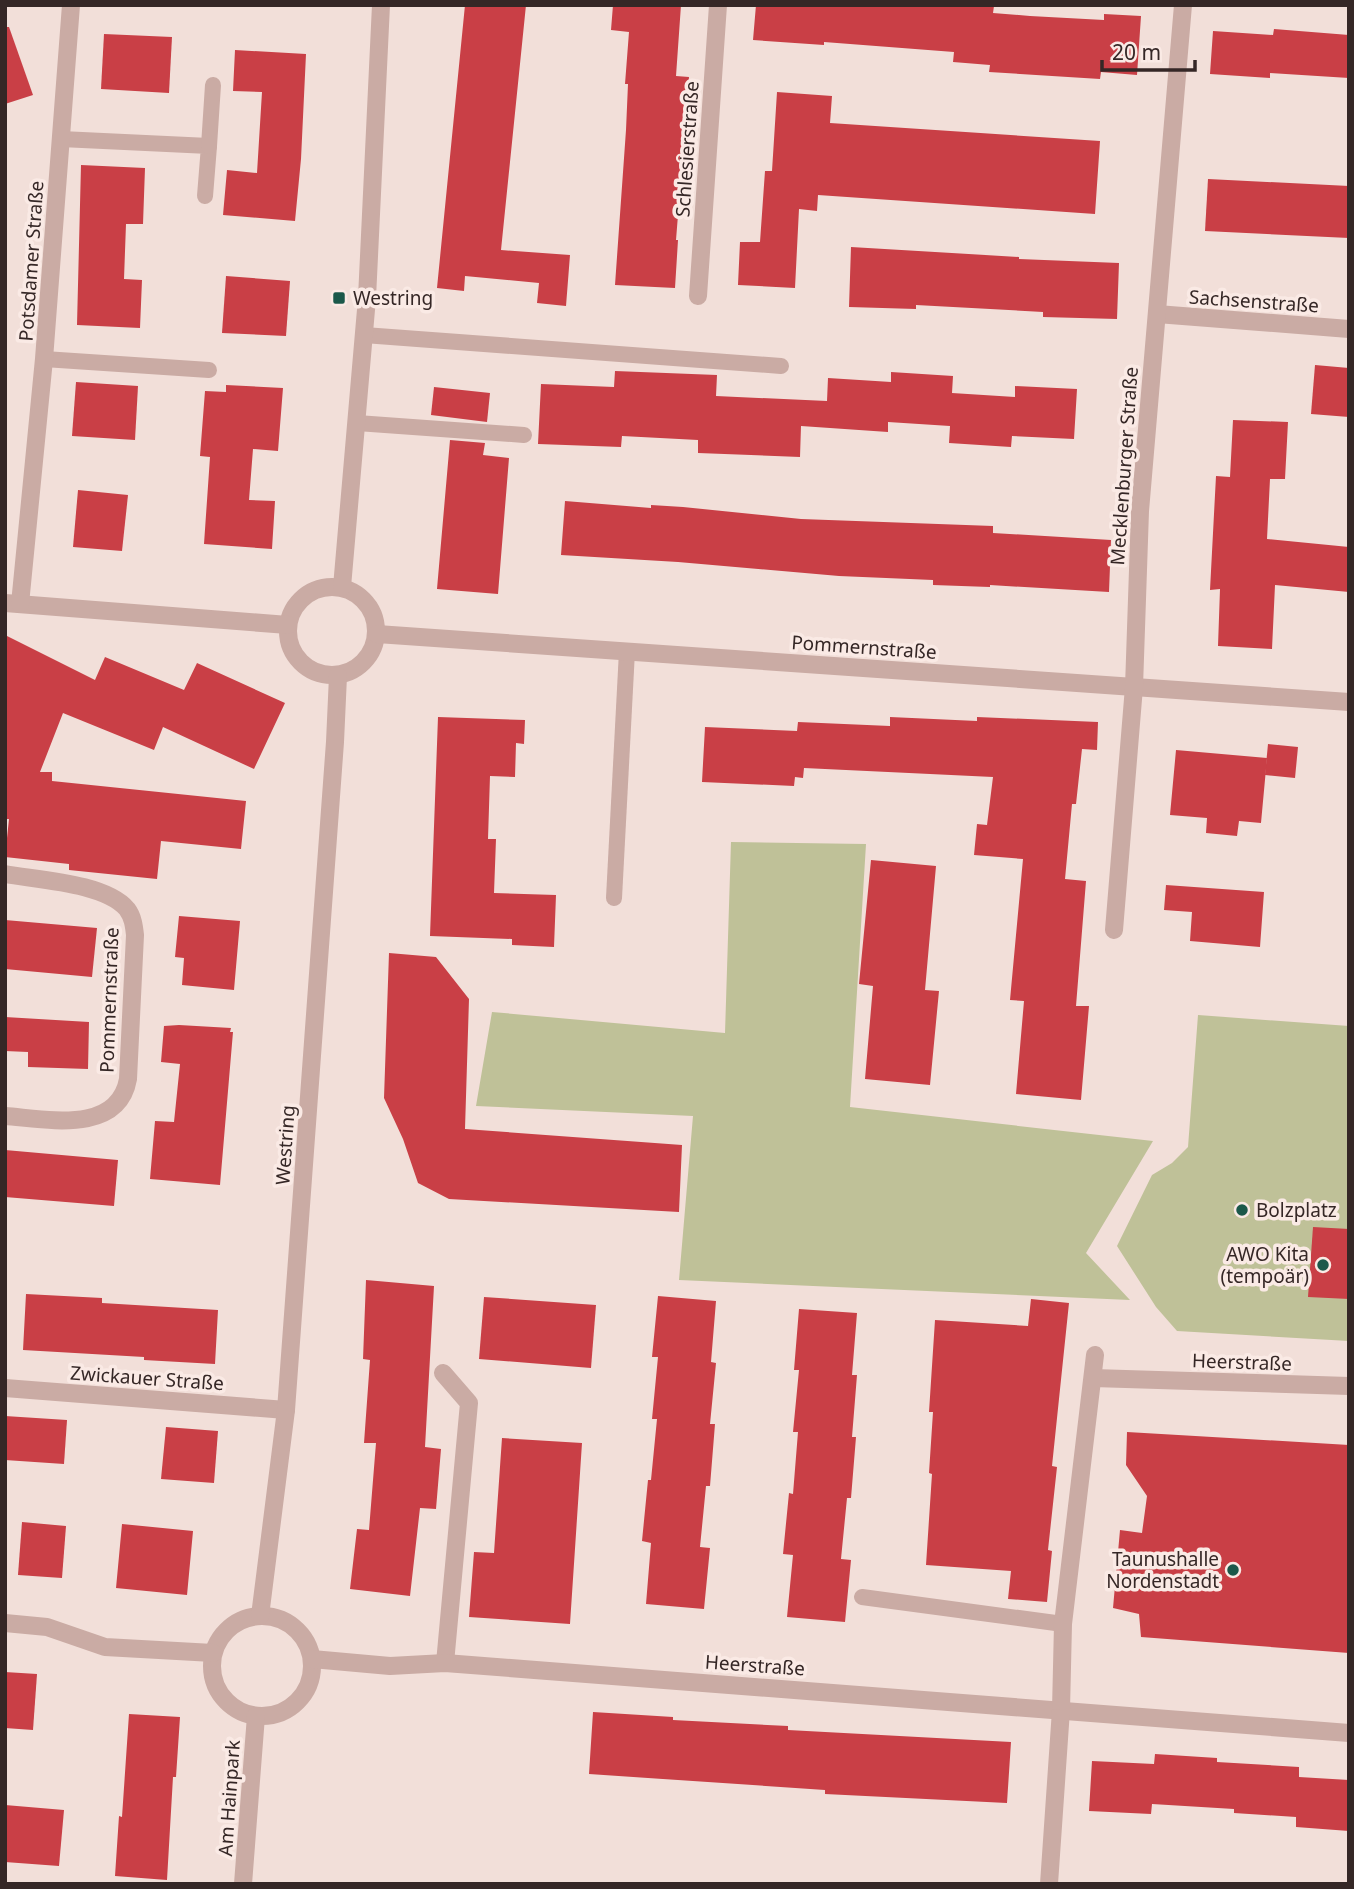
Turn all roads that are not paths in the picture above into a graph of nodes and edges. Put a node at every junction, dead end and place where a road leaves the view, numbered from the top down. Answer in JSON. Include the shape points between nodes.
{"nodes":[{"id":1,"x":71,"y":5,"type":"edge"},
{"id":2,"x":381,"y":5,"type":"edge"},
{"id":3,"x":718,"y":5,"type":"edge"},
{"id":4,"x":1183,"y":5,"type":"edge"},
{"id":5,"x":213,"y":85,"type":"dead end"},
{"id":6,"x":61,"y":139,"type":"junction"},
{"id":7,"x":209,"y":146,"type":"junction"},
{"id":8,"x":205,"y":196,"type":"dead end"},
{"id":9,"x":698,"y":296,"type":"dead end"},
{"id":10,"x":1157,"y":314,"type":"junction"},
{"id":11,"x":1349,"y":329,"type":"edge"},
{"id":12,"x":364,"y":335,"type":"junction"},
{"id":13,"x":44,"y":359,"type":"junction"},
{"id":14,"x":781,"y":366,"type":"dead end"},
{"id":15,"x":209,"y":370,"type":"dead end"},
{"id":16,"x":358,"y":423,"type":"junction"},
{"id":17,"x":524,"y":435,"type":"dead end"},
{"id":18,"x":342,"y":587,"type":"junction"},
{"id":19,"x":13,"y":604,"type":"edge"},
{"id":20,"x":288,"y":625,"type":"junction"},
{"id":21,"x":377,"y":634,"type":"junction"},
{"id":22,"x":627,"y":651,"type":"junction"},
{"id":23,"x":338,"y":676,"type":"junction"},
{"id":24,"x":1134,"y":687,"type":"junction"},
{"id":25,"x":1349,"y":702,"type":"edge"},
{"id":26,"x":5,"y":874,"type":"edge"},
{"id":27,"x":614,"y":898,"type":"dead end"},
{"id":28,"x":1114,"y":930,"type":"dead end"},
{"id":29,"x":5,"y":1116,"type":"edge"},
{"id":30,"x":1095,"y":1355,"type":"dead end"},
{"id":31,"x":443,"y":1373,"type":"dead end"},
{"id":32,"x":1093,"y":1378,"type":"junction"},
{"id":33,"x":1349,"y":1386,"type":"edge"},
{"id":34,"x":5,"y":1388,"type":"edge"},
{"id":35,"x":286,"y":1410,"type":"junction"},
{"id":36,"x":862,"y":1597,"type":"dead end"},
{"id":37,"x":260,"y":1616,"type":"junction"},
{"id":38,"x":5,"y":1623,"type":"edge"},
{"id":39,"x":1063,"y":1624,"type":"junction"},
{"id":40,"x":213,"y":1653,"type":"junction"},
{"id":41,"x":312,"y":1659,"type":"junction"},
{"id":42,"x":445,"y":1663,"type":"junction"},
{"id":43,"x":1061,"y":1710,"type":"junction"},
{"id":44,"x":256,"y":1716,"type":"junction"},
{"id":45,"x":1349,"y":1733,"type":"edge"},
{"id":46,"x":243,"y":1884,"type":"edge"},
{"id":47,"x":1049,"y":1884,"type":"edge"}],
"edges":[{"from":1,"to":6,"type":"street","name":"Potsdamer Straße"},
{"from":2,"to":12,"type":"street"},
{"from":3,"to":9,"type":"street","name":"Schlesierstraße"},
{"from":4,"to":10,"type":"street","name":"Mecklenburger Straße"},
{"from":5,"to":7,"type":"lane"},
{"from":6,"to":7,"type":"lane"},
{"from":6,"to":13,"type":"street","name":"Potsdamer Straße"},
{"from":7,"to":8,"type":"lane"},
{"from":10,"to":11,"type":"street","name":"Sachsenstraße"},
{"from":10,"to":24,"type":"street","name":"Mecklenburger Straße","via":[[1140,511]]},
{"from":12,"to":14,"type":"lane"},
{"from":12,"to":16,"type":"street"},
{"from":13,"to":15,"type":"lane"},
{"from":13,"to":19,"type":"street","name":"Potsdamer Straße"},
{"from":16,"to":17,"type":"lane"},
{"from":16,"to":18,"type":"street"},
{"from":18,"to":20,"type":"street","via":[[328,586],[306,594]]},
{"from":18,"to":21,"type":"street","via":[[365,601],[373,612]]},
{"from":19,"to":20,"type":"street"},
{"from":20,"to":23,"type":"street","via":[[288,641],[303,665]]},
{"from":21,"to":22,"type":"street","name":"Pommernstraße"},
{"from":21,"to":23,"type":"street","via":[[358,668]]},
{"from":22,"to":24,"type":"street","name":"Pommernstraße"},
{"from":22,"to":27,"type":"lane"},
{"from":23,"to":35,"type":"street","name":"Westring"},
{"from":24,"to":25,"type":"street","name":"Pommernstraße"},
{"from":24,"to":28,"type":"street","name":"Mecklenburger Straße"},
{"from":26,"to":29,"type":"street","name":"Pommernstraße","via":[[107,895],[129,911],[135,935],[128,1079],[121,1098],[97,1117],[77,1121]]},
{"from":30,"to":32,"type":"street"},
{"from":31,"to":42,"type":"street","via":[[469,1403]]},
{"from":32,"to":33,"type":"street","name":"Heerstraße"},
{"from":32,"to":39,"type":"street"},
{"from":34,"to":35,"type":"street","name":"Zwickauer Straße"},
{"from":35,"to":37,"type":"street","name":"Westring"},
{"from":36,"to":39,"type":"lane"},
{"from":37,"to":40,"type":"street","via":[[227,1629]]},
{"from":37,"to":41,"type":"street","via":[[275,1617],[297,1630]]},
{"from":38,"to":40,"type":"street","via":[[47,1626],[105,1647]]},
{"from":39,"to":43,"type":"street"},
{"from":40,"to":44,"type":"street","via":[[211,1672],[222,1698],[244,1714]]},
{"from":41,"to":42,"type":"street","name":"Heerstraße","via":[[390,1666]]},
{"from":41,"to":44,"type":"street","via":[[308,1686],[296,1703],[279,1713]]},
{"from":42,"to":43,"type":"street","name":"Heerstraße"},
{"from":43,"to":45,"type":"street","name":"Heerstraße"},
{"from":43,"to":47,"type":"street"},
{"from":44,"to":46,"type":"street","name":"Am Hainpark"}]}
